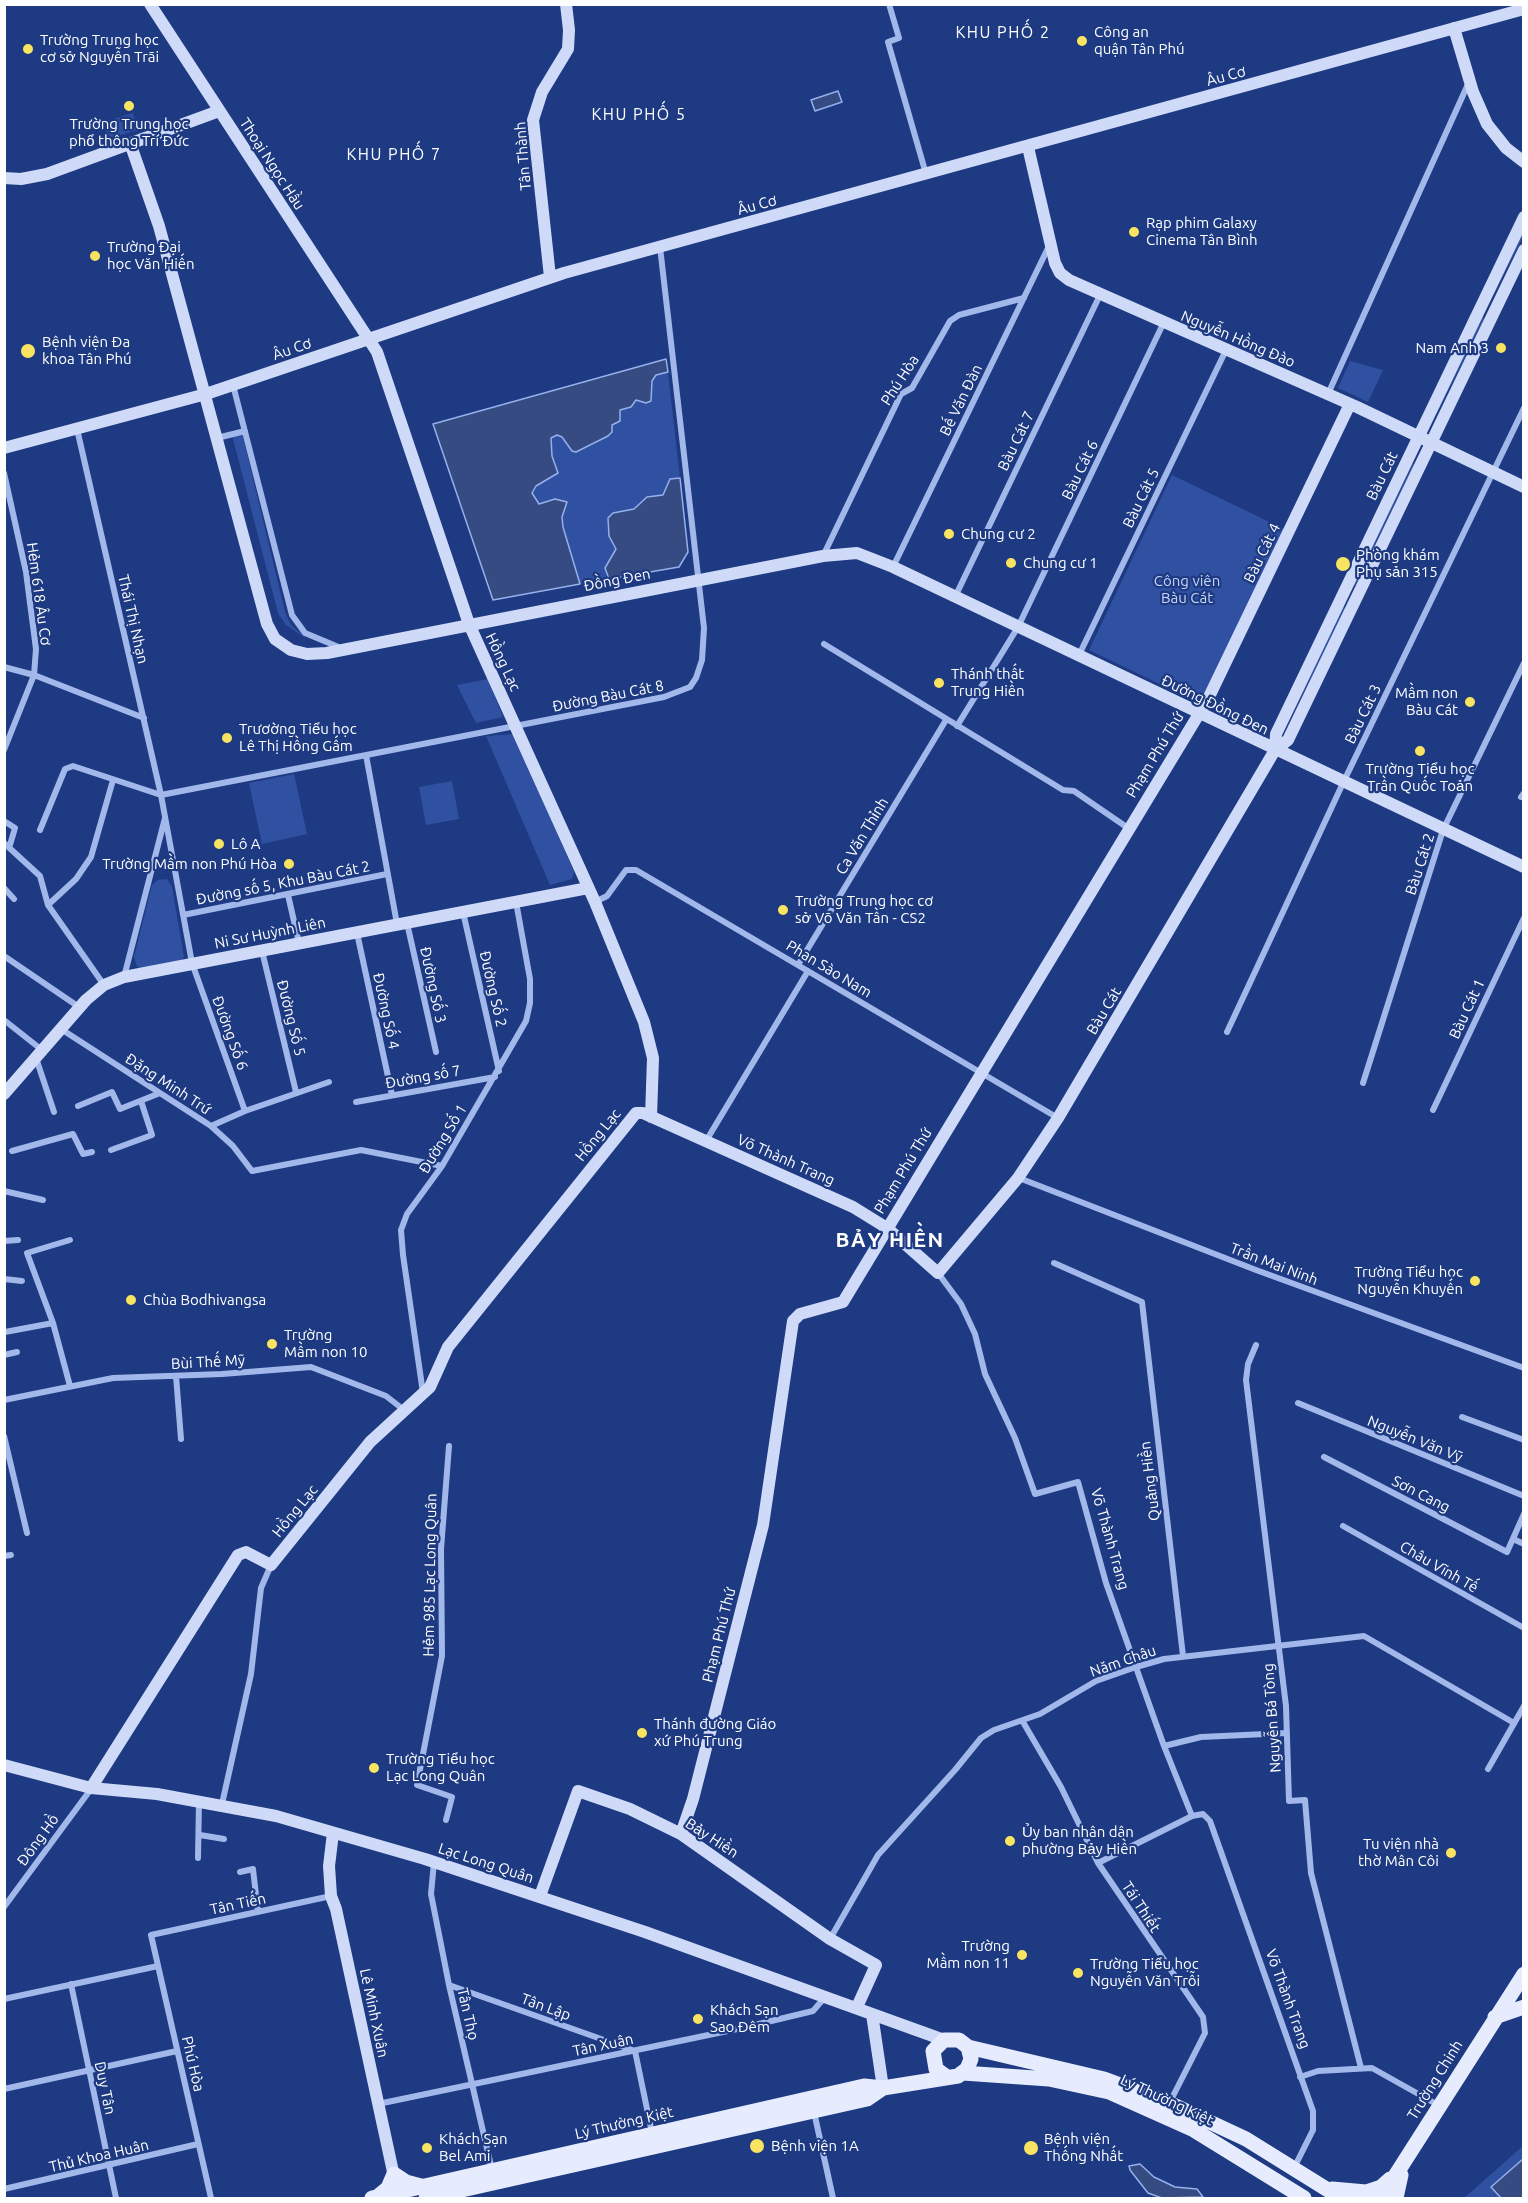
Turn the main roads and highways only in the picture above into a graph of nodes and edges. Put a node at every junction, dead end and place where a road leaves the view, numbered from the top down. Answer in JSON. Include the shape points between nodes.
{"nodes":[{"id":1,"x":1524,"y":1962,"type":"edge"},
{"id":2,"x":1522,"y":1980,"type":"edge"},
{"id":3,"x":1524,"y":2007,"type":"edge"},
{"id":4,"x":1495,"y":2017,"type":"junction"},
{"id":5,"x":968,"y":2048,"type":"junction"},
{"id":6,"x":963,"y":2073,"type":"junction"},
{"id":7,"x":947,"y":2077,"type":"junction"},
{"id":8,"x":884,"y":2088,"type":"junction"},
{"id":9,"x":653,"y":2141,"type":"junction"},
{"id":10,"x":1403,"y":2166,"type":"junction"},
{"id":11,"x":1318,"y":2184,"type":"junction"},
{"id":12,"x":399,"y":2195,"type":"edge"},
{"id":13,"x":426,"y":2195,"type":"edge"},
{"id":14,"x":375,"y":2198,"type":"edge"},
{"id":15,"x":1340,"y":2198,"type":"edge"},
{"id":16,"x":1304,"y":2199,"type":"edge"},
{"id":17,"x":1381,"y":2199,"type":"edge"},
{"id":18,"x":1396,"y":2199,"type":"edge"}],
"edges":[{"from":1,"to":2,"type":"main road","name":"Trường Chinh"},
{"from":2,"to":4,"type":"main road","name":"Trường Chinh"},
{"from":3,"to":4,"type":"main road"},
{"from":4,"to":10,"type":"main road","name":"Trường Chinh"},
{"from":5,"to":6,"type":"main road","via":[[970,2064]]},
{"from":5,"to":7,"type":"main road","via":[[958,2040],[944,2040],[937,2045],[932,2059],[936,2069]]},
{"from":5,"to":11,"type":"main road","name":"Lý Thường Kiệt","via":[[1093,2076],[1170,2103],[1246,2139]]},
{"from":6,"to":7,"type":"main road"},
{"from":6,"to":16,"type":"main road","name":"Lý Thường Kiệt","via":[[1049,2079],[1100,2089],[1194,2130]]},
{"from":7,"to":8,"type":"main road","name":"Lý Thường Kiệt"},
{"from":8,"to":9,"type":"main road","name":"Lý Thường Kiệt","via":[[864,2086]]},
{"from":8,"to":9,"type":"main road","name":"Lý Thường Kiệt","via":[[867,2099]]},
{"from":9,"to":13,"type":"main road","name":"Lý Thường Kiệt"},
{"from":9,"to":13,"type":"main road","name":"Lý Thường Kiệt","via":[[492,2171]]},
{"from":10,"to":11,"type":"main road","via":[[1381,2187],[1366,2192],[1343,2192]]},
{"from":10,"to":17,"type":"main road","name":"Trường Chinh"},
{"from":10,"to":18,"type":"main road"},
{"from":11,"to":15,"type":"main road"},
{"from":12,"to":13,"type":"main road","name":"Lý Thường Kiệt"},
{"from":12,"to":14,"type":"main road","name":"Lý Thường Kiệt"},
{"from":13,"to":14,"type":"main road","via":[[394,2174],[388,2188]]}]}
